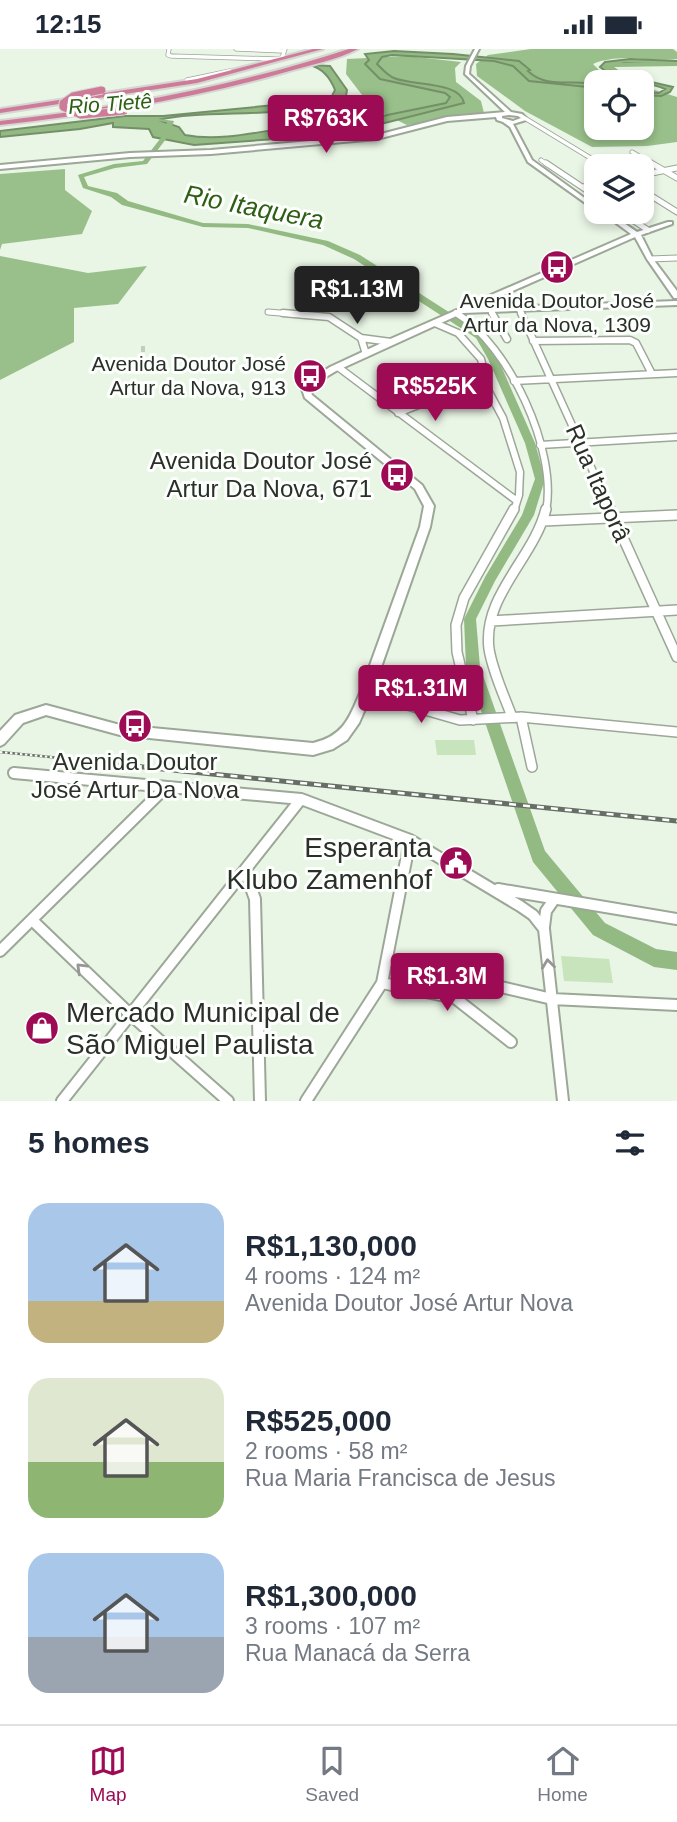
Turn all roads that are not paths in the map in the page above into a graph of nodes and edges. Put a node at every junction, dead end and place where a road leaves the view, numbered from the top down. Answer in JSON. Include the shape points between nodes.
{"nodes":[{"id":1,"x":169,"y":49,"type":"edge"},
{"id":2,"x":215,"y":49,"type":"edge"},
{"id":3,"x":236,"y":49,"type":"edge"},
{"id":4,"x":320,"y":49,"type":"edge"},
{"id":5,"x":333,"y":49,"type":"edge"},
{"id":6,"x":345,"y":49,"type":"edge"},
{"id":7,"x":355,"y":49,"type":"edge"},
{"id":8,"x":284,"y":50,"type":"edge"},
{"id":9,"x":472,"y":55,"type":"edge"},
{"id":10,"x":206,"y":59,"type":"junction"},
{"id":11,"x":267,"y":60,"type":"junction"},
{"id":12,"x":187,"y":80,"type":"dead end"},
{"id":13,"x":198,"y":81,"type":"junction"},
{"id":14,"x":213,"y":89,"type":"junction"},
{"id":15,"x":488,"y":94,"type":"junction"},
{"id":16,"x":136,"y":101,"type":"junction"},
{"id":17,"x":509,"y":113,"type":"junction"},
{"id":18,"x":499,"y":115,"type":"junction"},
{"id":19,"x":0,"y":117,"type":"edge"},
{"id":20,"x":521,"y":119,"type":"junction"},
{"id":21,"x":36,"y":120,"type":"junction"},
{"id":22,"x":506,"y":122,"type":"junction"},
{"id":23,"x":632,"y":152,"type":"dead end"},
{"id":24,"x":584,"y":154,"type":"edge"},
{"id":25,"x":541,"y":160,"type":"dead end"},
{"id":26,"x":0,"y":167,"type":"edge"},
{"id":27,"x":677,"y":168,"type":"edge"},
{"id":28,"x":664,"y":170,"type":"junction"},
{"id":29,"x":654,"y":172,"type":"edge"},
{"id":30,"x":677,"y":178,"type":"edge"},
{"id":31,"x":583,"y":187,"type":"edge"},
{"id":32,"x":654,"y":198,"type":"edge"},
{"id":33,"x":584,"y":199,"type":"edge"},
{"id":34,"x":584,"y":200,"type":"edge"},
{"id":35,"x":677,"y":212,"type":"edge"},
{"id":36,"x":674,"y":222,"type":"edge"},
{"id":37,"x":616,"y":224,"type":"edge"},
{"id":38,"x":617,"y":224,"type":"edge"},
{"id":39,"x":638,"y":224,"type":"edge"},
{"id":40,"x":620,"y":227,"type":"junction"},
{"id":41,"x":647,"y":230,"type":"junction"},
{"id":42,"x":636,"y":239,"type":"junction"},
{"id":43,"x":602,"y":249,"type":"junction"},
{"id":44,"x":677,"y":258,"type":"edge"},
{"id":45,"x":650,"y":259,"type":"junction"},
{"id":46,"x":575,"y":262,"type":"junction"},
{"id":47,"x":677,"y":296,"type":"edge"},
{"id":48,"x":677,"y":303,"type":"edge"},
{"id":49,"x":519,"y":309,"type":"junction"},
{"id":50,"x":500,"y":310,"type":"junction"},
{"id":51,"x":491,"y":311,"type":"junction"},
{"id":52,"x":268,"y":312,"type":"dead end"},
{"id":53,"x":459,"y":312,"type":"junction"},
{"id":54,"x":438,"y":321,"type":"junction"},
{"id":55,"x":361,"y":338,"type":"junction"},
{"id":56,"x":507,"y":339,"type":"dead end"},
{"id":57,"x":391,"y":341,"type":"junction"},
{"id":58,"x":533,"y":341,"type":"junction"},
{"id":59,"x":366,"y":354,"type":"junction"},
{"id":60,"x":338,"y":367,"type":"junction"},
{"id":61,"x":677,"y":373,"type":"edge"},
{"id":62,"x":652,"y":374,"type":"junction"},
{"id":63,"x":487,"y":378,"type":"junction"},
{"id":64,"x":550,"y":379,"type":"junction"},
{"id":65,"x":514,"y":380,"type":"junction"},
{"id":66,"x":398,"y":412,"type":"junction"},
{"id":67,"x":677,"y":437,"type":"edge"},
{"id":68,"x":580,"y":442,"type":"junction"},
{"id":69,"x":540,"y":445,"type":"junction"},
{"id":70,"x":517,"y":501,"type":"junction"},
{"id":71,"x":677,"y":515,"type":"edge"},
{"id":72,"x":614,"y":518,"type":"junction"},
{"id":73,"x":543,"y":521,"type":"junction"},
{"id":74,"x":677,"y":610,"type":"edge"},
{"id":75,"x":657,"y":611,"type":"junction"},
{"id":76,"x":491,"y":621,"type":"junction"},
{"id":77,"x":677,"y":657,"type":"edge"},
{"id":78,"x":366,"y":693,"type":"junction"},
{"id":79,"x":513,"y":717,"type":"junction"},
{"id":80,"x":477,"y":720,"type":"junction"},
{"id":81,"x":677,"y":732,"type":"edge"},
{"id":82,"x":2,"y":736,"type":"edge"},
{"id":83,"x":532,"y":768,"type":"dead end"},
{"id":84,"x":14,"y":773,"type":"dead end"},
{"id":85,"x":165,"y":788,"type":"junction"},
{"id":86,"x":301,"y":799,"type":"junction"},
{"id":87,"x":410,"y":840,"type":"junction"},
{"id":88,"x":245,"y":871,"type":"junction"},
{"id":89,"x":489,"y":886,"type":"junction"},
{"id":90,"x":557,"y":902,"type":"junction"},
{"id":91,"x":677,"y":919,"type":"edge"},
{"id":92,"x":32,"y":921,"type":"junction"},
{"id":93,"x":544,"y":929,"type":"junction"},
{"id":94,"x":0,"y":951,"type":"edge"},
{"id":95,"x":387,"y":960,"type":"junction"},
{"id":96,"x":459,"y":978,"type":"junction"},
{"id":97,"x":382,"y":983,"type":"junction"},
{"id":98,"x":455,"y":998,"type":"junction"},
{"id":99,"x":552,"y":999,"type":"junction"},
{"id":100,"x":677,"y":1005,"type":"edge"},
{"id":101,"x":131,"y":1015,"type":"junction"},
{"id":102,"x":511,"y":1042,"type":"dead end"},
{"id":103,"x":62,"y":1101,"type":"edge"},
{"id":104,"x":228,"y":1101,"type":"edge"},
{"id":105,"x":260,"y":1101,"type":"edge"},
{"id":106,"x":306,"y":1101,"type":"edge"},
{"id":107,"x":563,"y":1101,"type":"edge"}],
"edges":[{"from":1,"to":10,"type":"street","via":[[168,55]]},
{"from":2,"to":10,"type":"street"},
{"from":3,"to":8,"type":"street"},
{"from":4,"to":13,"type":"highway"},
{"from":5,"to":19,"type":"highway","via":[[201,84]]},
{"from":6,"to":16,"type":"highway","via":[[247,78]]},
{"from":7,"to":14,"type":"highway"},
{"from":8,"to":11,"type":"street","via":[[282,58]]},
{"from":9,"to":15,"type":"main road","via":[[467,74]]},
{"from":9,"to":18,"type":"main road","via":[[463,74]]},
{"from":10,"to":11,"type":"street"},
{"from":11,"to":12,"type":"street"},
{"from":13,"to":14,"type":"highway","bridge":true,"via":[[102,90],[73,96],[63,107],[81,115],[124,111]]},
{"from":13,"to":19,"type":"highway"},
{"from":14,"to":21,"type":"highway"},
{"from":15,"to":17,"type":"main road"},
{"from":15,"to":20,"type":"main road"},
{"from":16,"to":19,"type":"highway"},
{"from":16,"to":21,"type":"highway"},
{"from":17,"to":18,"type":"main road"},
{"from":17,"to":20,"type":"main road"},
{"from":18,"to":22,"type":"main road"},
{"from":18,"to":26,"type":"main road","via":[[439,121],[377,137]]},
{"from":19,"to":21,"type":"highway"},
{"from":20,"to":22,"type":"main road"},
{"from":20,"to":24,"type":"street"},
{"from":20,"to":33,"type":"main road","via":[[518,127],[533,160]]},
{"from":22,"to":34,"type":"main road","via":[[530,161]]},
{"from":23,"to":28,"type":"street"},
{"from":25,"to":31,"type":"street"},
{"from":27,"to":28,"type":"street"},
{"from":28,"to":29,"type":"street"},
{"from":28,"to":30,"type":"street"},
{"from":32,"to":35,"type":"street"},
{"from":36,"to":41,"type":"main road"},
{"from":36,"to":42,"type":"main road"},
{"from":37,"to":40,"type":"main road"},
{"from":38,"to":40,"type":"main road"},
{"from":39,"to":41,"type":"street"},
{"from":40,"to":41,"type":"main road"},
{"from":40,"to":42,"type":"main road"},
{"from":40,"to":43,"type":"main road","via":[[623,236]]},
{"from":41,"to":42,"type":"main road"},
{"from":42,"to":43,"type":"main road"},
{"from":42,"to":45,"type":"main road"},
{"from":42,"to":46,"type":"main road"},
{"from":43,"to":46,"type":"main road"},
{"from":44,"to":45,"type":"street"},
{"from":45,"to":47,"type":"main road"},
{"from":46,"to":53,"type":"main road"},
{"from":48,"to":49,"type":"main road"},
{"from":49,"to":50,"type":"main road"},
{"from":49,"to":58,"type":"street","name":"Rua Itaporâ"},
{"from":50,"to":51,"type":"main road"},
{"from":50,"to":53,"type":"main road"},
{"from":51,"to":53,"type":"main road"},
{"from":51,"to":56,"type":"street"},
{"from":52,"to":55,"type":"street","via":[[330,317]]},
{"from":53,"to":54,"type":"main road"},
{"from":53,"to":65,"type":"street","via":[[493,343]]},
{"from":54,"to":57,"type":"main road"},
{"from":54,"to":63,"type":"street","via":[[467,341],[481,359]]},
{"from":55,"to":57,"type":"street"},
{"from":55,"to":59,"type":"street"},
{"from":57,"to":59,"type":"main road"},
{"from":58,"to":62,"type":"street","via":[[633,341]]},
{"from":58,"to":64,"type":"street","name":"Rua Itaporâ"},
{"from":59,"to":60,"type":"main road"},
{"from":60,"to":66,"type":"street"},
{"from":60,"to":78,"type":"main road","via":[[307,384],[306,394],[424,492],[429,506]]},
{"from":61,"to":62,"type":"street"},
{"from":62,"to":64,"type":"street"},
{"from":63,"to":66,"type":"street"},
{"from":63,"to":70,"type":"street","via":[[518,463]]},
{"from":64,"to":65,"type":"street"},
{"from":64,"to":68,"type":"street","name":"Rua Itaporâ"},
{"from":65,"to":69,"type":"street"},
{"from":66,"to":70,"type":"street"},
{"from":67,"to":68,"type":"street"},
{"from":68,"to":69,"type":"street"},
{"from":68,"to":72,"type":"street","name":"Rua Itaporâ"},
{"from":69,"to":73,"type":"street","via":[[548,485]]},
{"from":70,"to":80,"type":"street","via":[[507,528],[464,598],[456,625],[457,652]]},
{"from":71,"to":72,"type":"street"},
{"from":72,"to":73,"type":"street"},
{"from":72,"to":75,"type":"street","name":"Rua Itaporâ"},
{"from":73,"to":76,"type":"street"},
{"from":74,"to":75,"type":"street"},
{"from":75,"to":76,"type":"street"},
{"from":75,"to":77,"type":"street","name":"Rua Itaporâ"},
{"from":76,"to":79,"type":"street","via":[[492,662]]},
{"from":78,"to":80,"type":"street","via":[[444,717]]},
{"from":78,"to":82,"type":"main road","via":[[343,736],[313,749],[120,730],[50,710],[27,714]]},
{"from":79,"to":80,"type":"street"},
{"from":79,"to":81,"type":"street"},
{"from":79,"to":83,"type":"street"},
{"from":84,"to":85,"type":"street"},
{"from":85,"to":86,"type":"street"},
{"from":85,"to":92,"type":"street"},
{"from":86,"to":87,"type":"street"},
{"from":86,"to":88,"type":"street"},
{"from":87,"to":89,"type":"street"},
{"from":87,"to":95,"type":"street"},
{"from":88,"to":101,"type":"street"},
{"from":88,"to":105,"type":"street","via":[[255,899]]},
{"from":89,"to":90,"type":"street"},
{"from":89,"to":93,"type":"street","via":[[533,915]]},
{"from":90,"to":91,"type":"street","via":[[628,908]]},
{"from":90,"to":93,"type":"street","via":[[546,911]]},
{"from":92,"to":94,"type":"street"},
{"from":101,"to":92,"type":"street","one_way":true},
{"from":99,"to":93,"type":"street","one_way":true},
{"from":95,"to":96,"type":"street"},
{"from":95,"to":97,"type":"street"},
{"from":96,"to":98,"type":"street","via":[[449,984]]},
{"from":96,"to":99,"type":"street"},
{"from":97,"to":98,"type":"street"},
{"from":97,"to":106,"type":"street"},
{"from":98,"to":102,"type":"street"},
{"from":99,"to":100,"type":"street"},
{"from":99,"to":107,"type":"street"},
{"from":101,"to":103,"type":"street"},
{"from":101,"to":104,"type":"street"}]}
